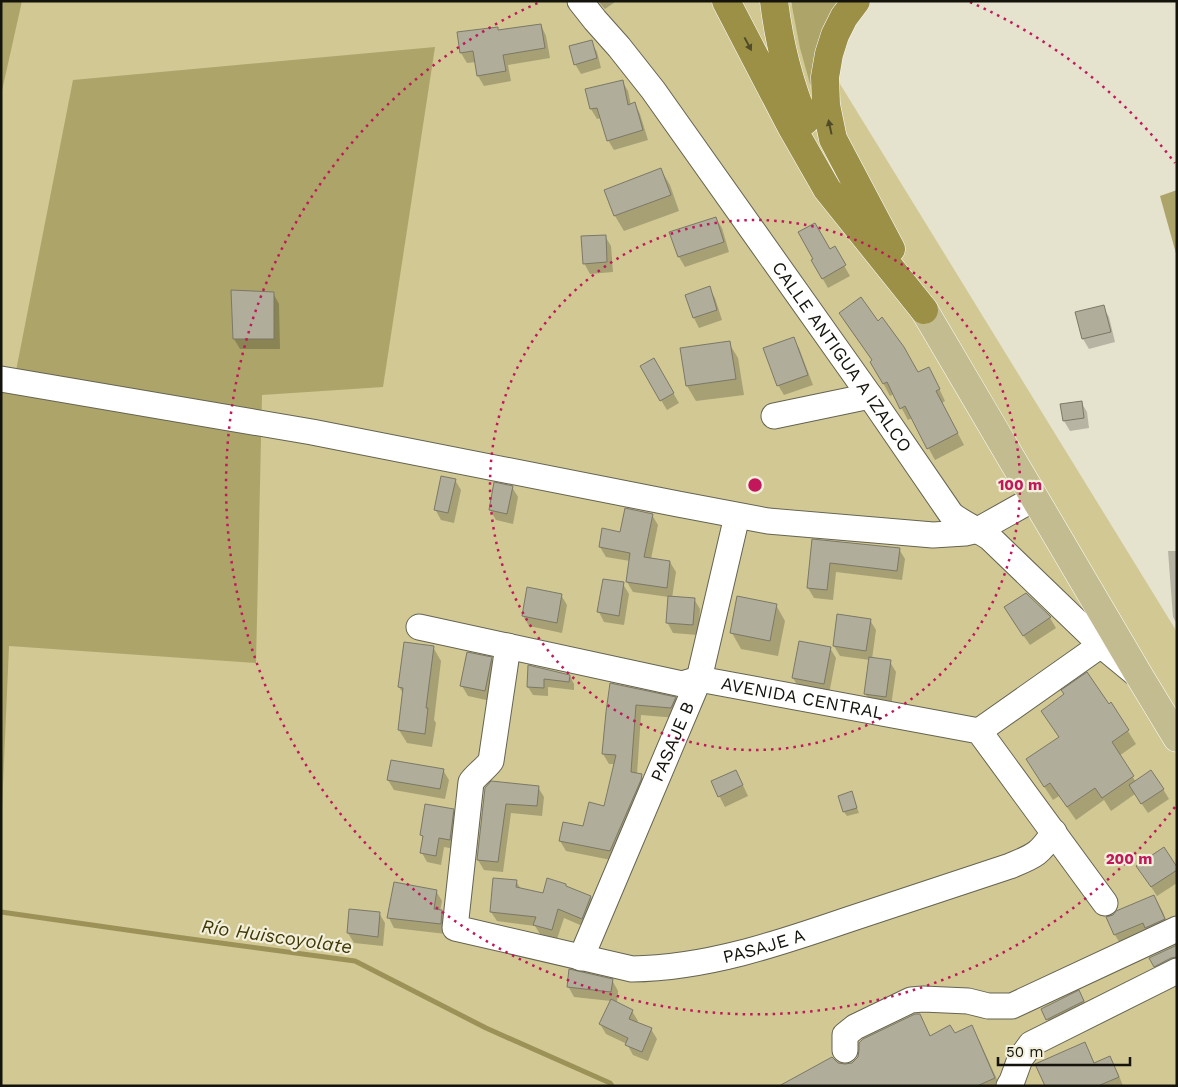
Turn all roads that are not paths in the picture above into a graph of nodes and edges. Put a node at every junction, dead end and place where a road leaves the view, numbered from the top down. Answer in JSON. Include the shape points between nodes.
{"nodes":[{"id":1,"x":580,"y":1,"type":"edge"},
{"id":2,"x":726,"y":1,"type":"edge"},
{"id":3,"x":774,"y":1,"type":"edge"},
{"id":4,"x":856,"y":1,"type":"edge"},
{"id":5,"x":924,"y":310,"type":"junction"},
{"id":6,"x":1,"y":379,"type":"edge"},
{"id":7,"x":870,"y":396,"type":"junction"},
{"id":8,"x":774,"y":416,"type":"dead end"},
{"id":9,"x":1035,"y":498,"type":"junction"},
{"id":10,"x":736,"y":516,"type":"junction"},
{"id":11,"x":978,"y":530,"type":"junction"},
{"id":12,"x":419,"y":627,"type":"dead end"},
{"id":13,"x":1102,"y":645,"type":"junction"},
{"id":14,"x":508,"y":646,"type":"junction"},
{"id":15,"x":1140,"y":677,"type":"junction"},
{"id":16,"x":699,"y":679,"type":"junction"},
{"id":17,"x":979,"y":731,"type":"junction"},
{"id":18,"x":1177,"y":738,"type":"edge"},
{"id":19,"x":1054,"y":832,"type":"junction"},
{"id":20,"x":1105,"y":903,"type":"dead end"},
{"id":21,"x":1177,"y":929,"type":"edge"},
{"id":22,"x":581,"y":958,"type":"junction"},
{"id":23,"x":1177,"y":971,"type":"edge"},
{"id":24,"x":846,"y":1050,"type":"dead end"},
{"id":25,"x":1009,"y":1086,"type":"edge"}],
"edges":[{"from":1,"to":7,"type":"street","name":"CALLE ANTIGUA A IZALCO","via":[[653,90]]},
{"from":2,"to":5,"type":"highway","one_way":true,"via":[[828,189]]},
{"from":3,"to":5,"type":"highway","via":[[792,89],[814,142]]},
{"from":5,"to":4,"type":"highway","one_way":true,"via":[[833,138],[826,105],[825,77],[835,35]]},
{"from":5,"to":9,"type":"main road"},
{"from":6,"to":10,"type":"street","via":[[312,432]]},
{"from":7,"to":8,"type":"street"},
{"from":7,"to":11,"type":"street","name":"CALLE ANTIGUA A IZALCO","via":[[951,514]]},
{"from":9,"to":11,"type":"street"},
{"from":9,"to":15,"type":"main road"},
{"from":10,"to":11,"type":"street","via":[[933,535],[965,534]]},
{"from":10,"to":16,"type":"street","name":"PASAJE B"},
{"from":11,"to":13,"type":"street","name":"CALLE ANTIGUA A IZALCO"},
{"from":12,"to":14,"type":"street","name":"AVENIDA CENTRAL"},
{"from":13,"to":15,"type":"street","name":"CALLE ANTIGUA A IZALCO"},
{"from":13,"to":17,"type":"street"},
{"from":14,"to":16,"type":"street","name":"AVENIDA CENTRAL","via":[[682,684]]},
{"from":14,"to":22,"type":"street","name":"PASAJE A","via":[[491,760],[471,782],[455,928]]},
{"from":15,"to":18,"type":"main road"},
{"from":16,"to":17,"type":"street","name":"AVENIDA CENTRAL"},
{"from":16,"to":22,"type":"street","name":"PASAJE B"},
{"from":17,"to":19,"type":"street"},
{"from":19,"to":20,"type":"street"},
{"from":19,"to":22,"type":"street","name":"PASAJE A","via":[[1045,846],[1028,859],[779,943],[725,957],[652,968],[632,969]]},
{"from":21,"to":24,"type":"street","via":[[1012,1006],[911,1000],[854,1027],[845,1035]]},
{"from":23,"to":25,"type":"street","via":[[1031,1044],[1020,1059]]}]}
